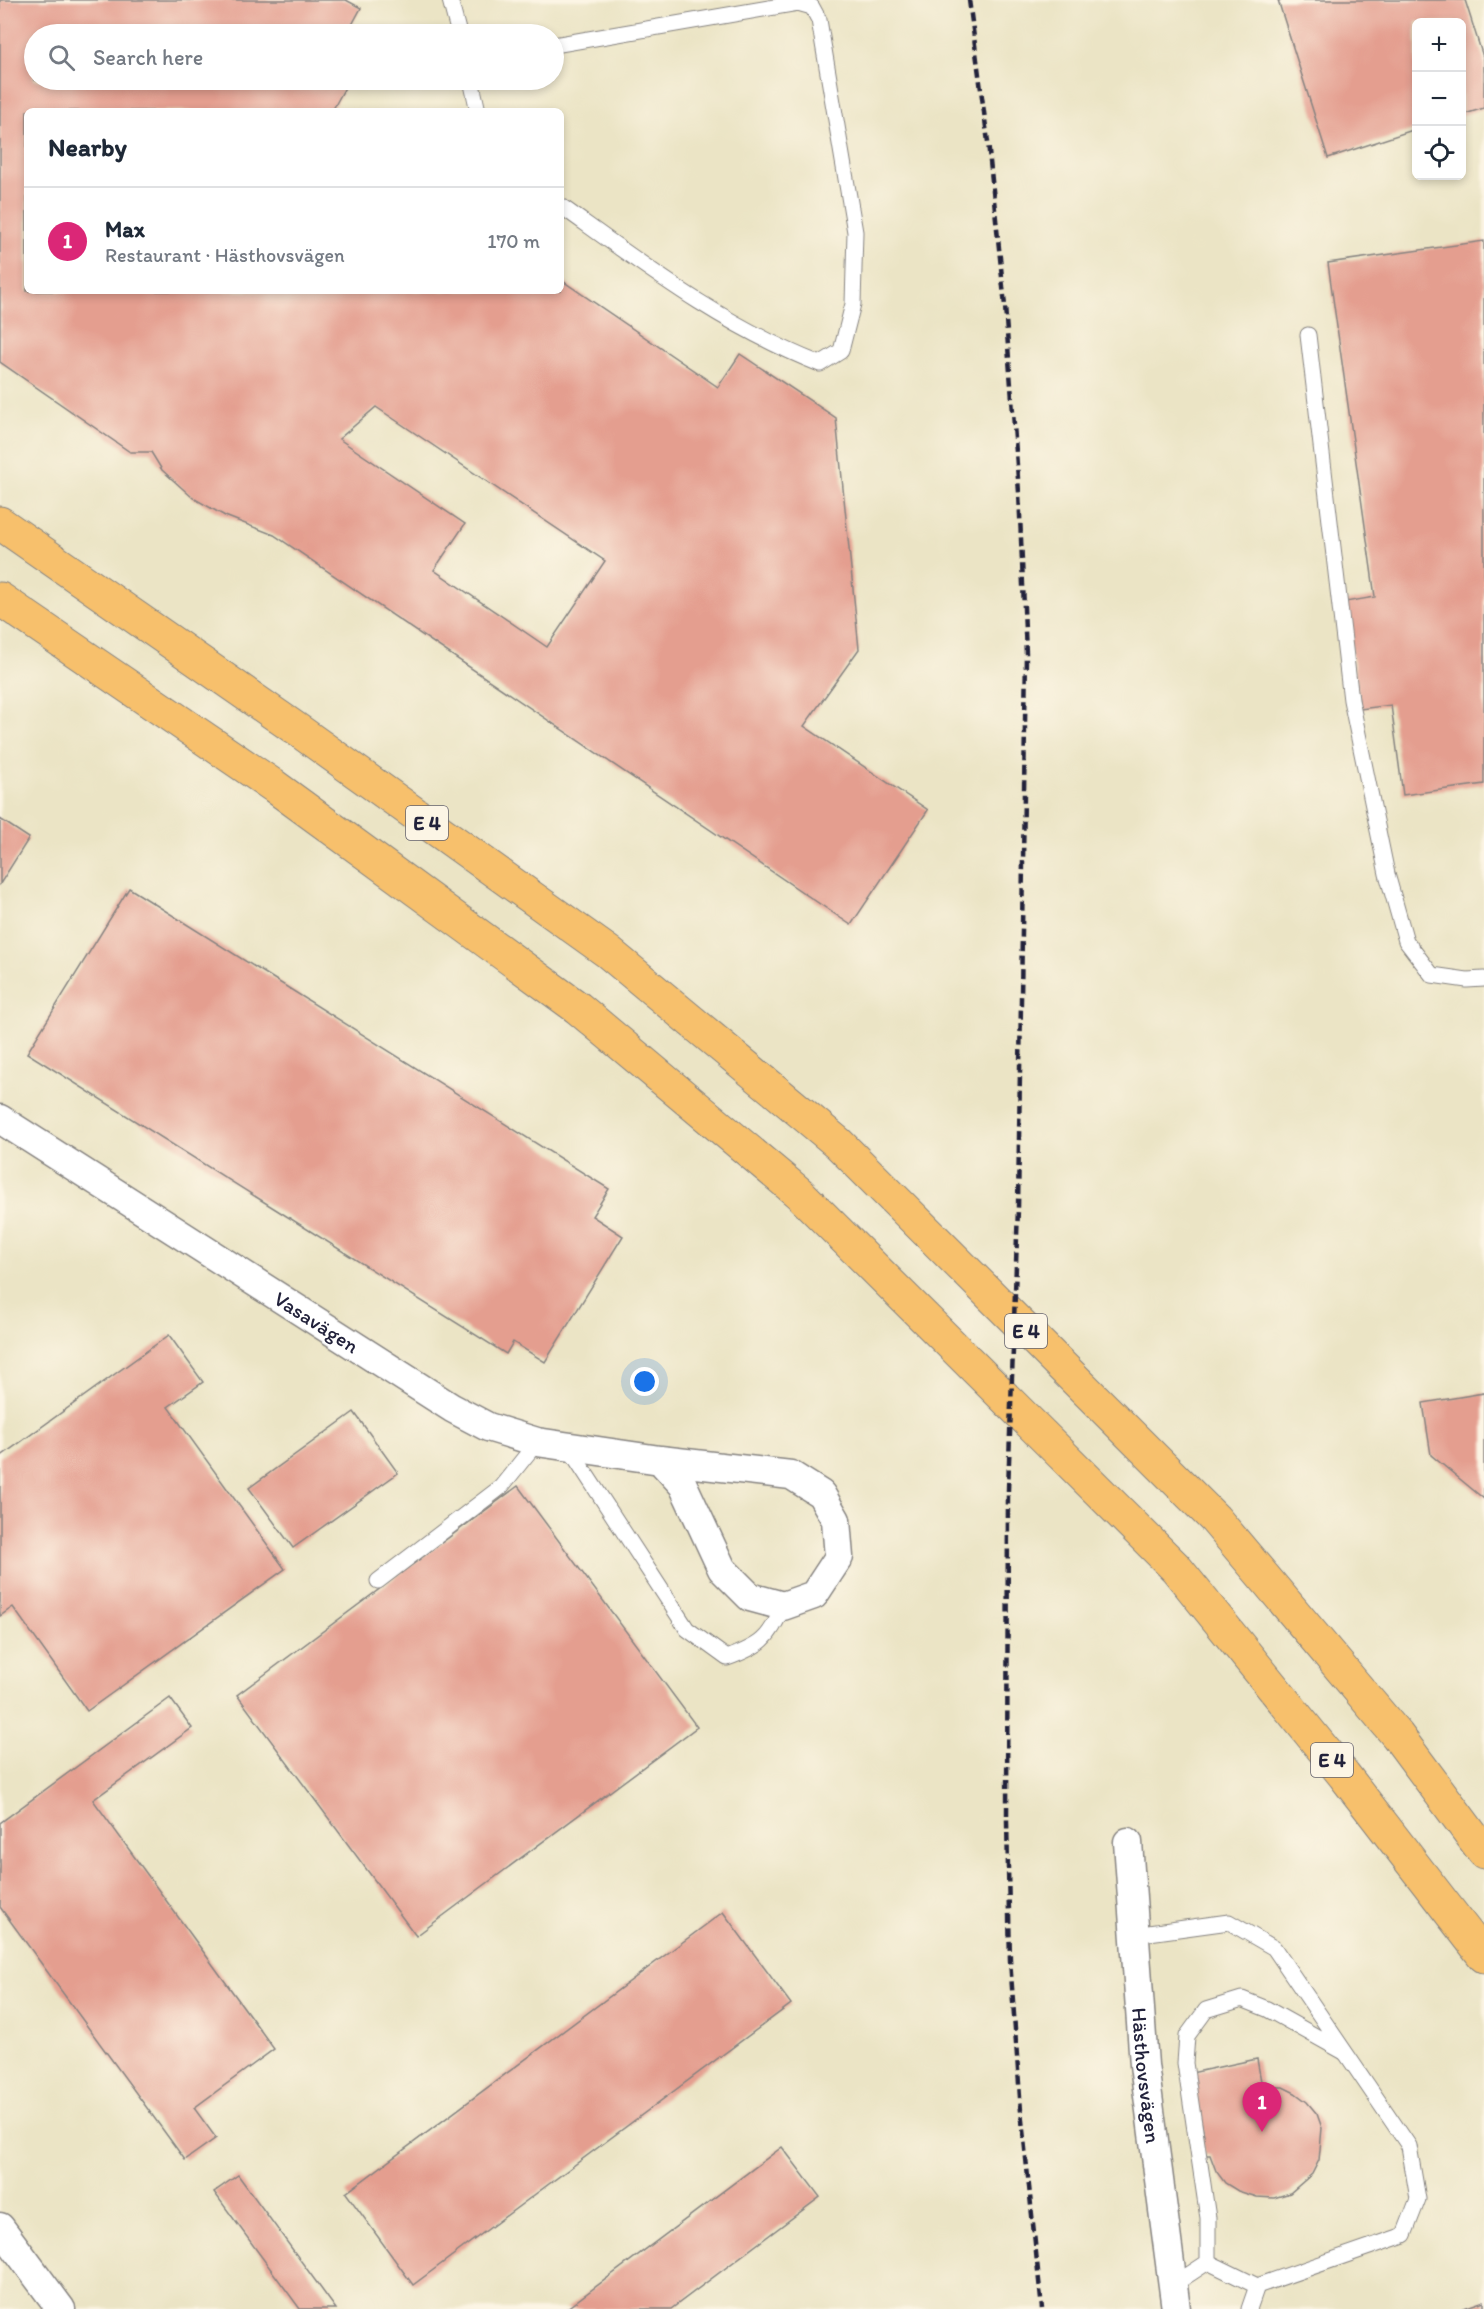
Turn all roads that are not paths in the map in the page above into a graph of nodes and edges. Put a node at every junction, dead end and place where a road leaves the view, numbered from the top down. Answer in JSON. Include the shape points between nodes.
{"nodes":[{"id":1,"x":450,"y":0,"type":"edge"},
{"id":2,"x":456,"y":24,"type":"edge"},
{"id":3,"x":564,"y":43,"type":"edge"},
{"id":4,"x":473,"y":90,"type":"edge"},
{"id":5,"x":477,"y":108,"type":"edge"},
{"id":6,"x":564,"y":208,"type":"edge"},
{"id":7,"x":1308,"y":335,"type":"dead end"},
{"id":8,"x":0,"y":523,"type":"edge"},
{"id":9,"x":0,"y":599,"type":"edge"},
{"id":10,"x":1484,"y":979,"type":"edge"},
{"id":11,"x":0,"y":1119,"type":"edge"},
{"id":12,"x":537,"y":1442,"type":"junction"},
{"id":13,"x":567,"y":1445,"type":"junction"},
{"id":14,"x":660,"y":1460,"type":"junction"},
{"id":15,"x":378,"y":1581,"type":"dead end"},
{"id":16,"x":783,"y":1606,"type":"junction"},
{"id":17,"x":1128,"y":1842,"type":"dead end"},
{"id":18,"x":1484,"y":1852,"type":"edge"},
{"id":19,"x":1134,"y":1935,"type":"junction"},
{"id":20,"x":1484,"y":1956,"type":"edge"},
{"id":21,"x":1346,"y":2054,"type":"junction"},
{"id":22,"x":0,"y":2227,"type":"edge"},
{"id":23,"x":1208,"y":2262,"type":"junction"},
{"id":24,"x":1257,"y":2286,"type":"junction"},
{"id":25,"x":1174,"y":2297,"type":"edge"},
{"id":26,"x":61,"y":2309,"type":"edge"},
{"id":27,"x":1249,"y":2309,"type":"edge"}],
"edges":[{"from":1,"to":2,"type":"lane"},
{"from":3,"to":6,"type":"lane","via":[[798,3],[813,7],[819,20],[855,232],[852,304],[841,351],[820,364],[785,350],[702,306]]},
{"from":4,"to":5,"type":"lane"},
{"from":7,"to":10,"type":"lane","via":[[1351,700],[1387,874],[1406,942],[1432,975]]},
{"from":8,"to":18,"type":"highway","number":"E 4","via":[[608,952],[838,1143],[1215,1520],[1397,1735]]},
{"from":9,"to":20,"type":"highway","number":"E 4","via":[[274,786],[578,1008],[799,1193],[1176,1568],[1344,1774]]},
{"from":11,"to":12,"type":"street","name":"Vasavägen","via":[[452,1408],[488,1427]]},
{"from":12,"to":13,"type":"street","name":"Vasavägen"},
{"from":12,"to":15,"type":"lane","via":[[501,1487]]},
{"from":13,"to":14,"type":"street","name":"Vasavägen"},
{"from":13,"to":16,"type":"lane","via":[[687,1629],[727,1658],[754,1648],[774,1630]]},
{"from":14,"to":16,"type":"street","via":[[683,1485],[722,1569],[750,1597]]},
{"from":14,"to":16,"type":"street","name":"Vasavägen","via":[[791,1475],[821,1494],[836,1520],[839,1557],[814,1595]]},
{"from":17,"to":19,"type":"street","name":"Hästhovsvägen"},
{"from":19,"to":21,"type":"lane","via":[[1229,1922],[1274,1948]]},
{"from":19,"to":25,"type":"street","name":"Hästhovsvägen","via":[[1144,2065]]},
{"from":21,"to":23,"type":"lane","via":[[1242,1999],[1206,2010],[1187,2036],[1190,2117],[1208,2218]]},
{"from":21,"to":24,"type":"lane","via":[[1409,2146],[1418,2199],[1404,2235]]},
{"from":22,"to":26,"type":"street"},
{"from":23,"to":24,"type":"lane"},
{"from":23,"to":25,"type":"lane"},
{"from":24,"to":27,"type":"lane"}]}
